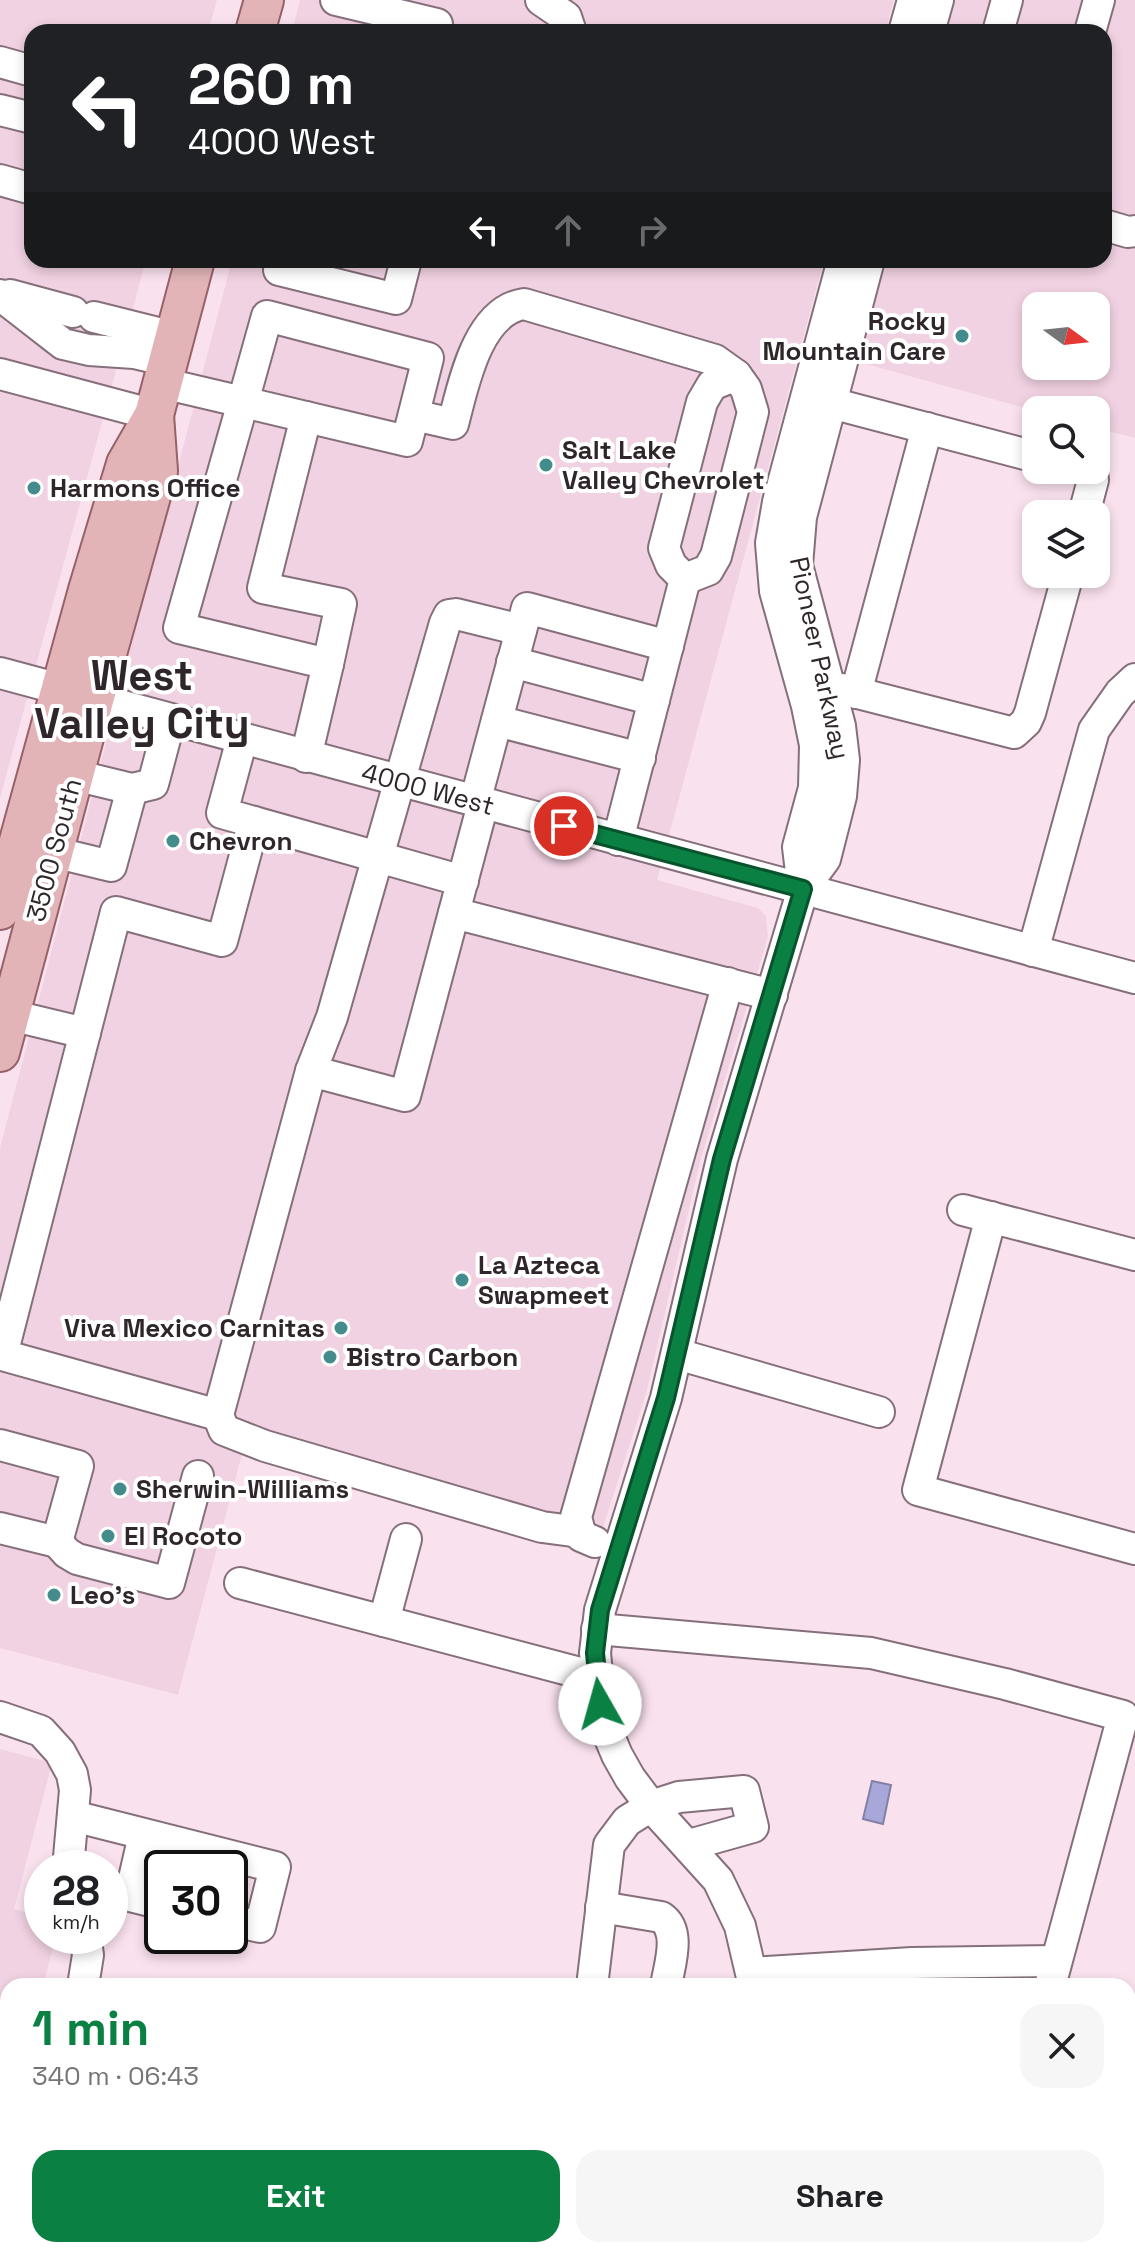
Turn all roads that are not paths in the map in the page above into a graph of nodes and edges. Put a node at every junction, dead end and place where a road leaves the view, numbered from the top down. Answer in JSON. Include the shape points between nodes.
{"nodes":[{"id":1,"x":264,"y":0,"type":"edge"},
{"id":2,"x":336,"y":0,"type":"edge"},
{"id":3,"x":541,"y":0,"type":"edge"},
{"id":4,"x":913,"y":0,"type":"edge"},
{"id":5,"x":938,"y":0,"type":"edge"},
{"id":6,"x":1007,"y":0,"type":"edge"},
{"id":7,"x":1099,"y":0,"type":"edge"},
{"id":8,"x":257,"y":24,"type":"edge"},
{"id":9,"x":437,"y":24,"type":"dead end"},
{"id":10,"x":568,"y":24,"type":"edge"},
{"id":11,"x":906,"y":24,"type":"edge"},
{"id":12,"x":931,"y":24,"type":"edge"},
{"id":13,"x":1000,"y":24,"type":"edge"},
{"id":14,"x":1092,"y":24,"type":"edge"},
{"id":15,"x":0,"y":62,"type":"edge"},
{"id":16,"x":24,"y":69,"type":"edge"},
{"id":17,"x":0,"y":110,"type":"edge"},
{"id":18,"x":24,"y":116,"type":"edge"},
{"id":19,"x":0,"y":180,"type":"edge"},
{"id":20,"x":24,"y":187,"type":"edge"},
{"id":21,"x":1112,"y":227,"type":"edge"},
{"id":22,"x":1135,"y":231,"type":"edge"},
{"id":23,"x":193,"y":268,"type":"edge"},
{"id":24,"x":279,"y":268,"type":"edge"},
{"id":25,"x":290,"y":268,"type":"edge"},
{"id":26,"x":404,"y":268,"type":"edge"},
{"id":27,"x":842,"y":268,"type":"edge"},
{"id":28,"x":866,"y":268,"type":"edge"},
{"id":29,"x":0,"y":294,"type":"edge"},
{"id":30,"x":267,"y":316,"type":"junction"},
{"id":31,"x":0,"y":374,"type":"edge"},
{"id":32,"x":165,"y":374,"type":"junction"},
{"id":33,"x":736,"y":375,"type":"junction"},
{"id":34,"x":819,"y":400,"type":"junction"},
{"id":35,"x":243,"y":402,"type":"junction"},
{"id":36,"x":414,"y":415,"type":"junction"},
{"id":37,"x":306,"y":417,"type":"junction"},
{"id":38,"x":927,"y":428,"type":"junction"},
{"id":39,"x":1022,"y":453,"type":"edge"},
{"id":40,"x":685,"y":579,"type":"junction"},
{"id":41,"x":1064,"y":588,"type":"edge"},
{"id":42,"x":521,"y":630,"type":"junction"},
{"id":43,"x":668,"y":646,"type":"junction"},
{"id":44,"x":512,"y":662,"type":"junction"},
{"id":45,"x":328,"y":664,"type":"junction"},
{"id":46,"x":0,"y":673,"type":"edge"},
{"id":47,"x":1135,"y":679,"type":"edge"},
{"id":48,"x":843,"y":693,"type":"junction"},
{"id":49,"x":76,"y":694,"type":"junction"},
{"id":50,"x":654,"y":700,"type":"junction"},
{"id":51,"x":170,"y":720,"type":"junction"},
{"id":52,"x":497,"y":721,"type":"junction"},
{"id":53,"x":242,"y":739,"type":"junction"},
{"id":54,"x":306,"y":757,"type":"junction"},
{"id":55,"x":640,"y":758,"type":"junction"},
{"id":56,"x":74,"y":775,"type":"junction"},
{"id":57,"x":398,"y":781,"type":"junction"},
{"id":58,"x":132,"y":789,"type":"junction"},
{"id":59,"x":479,"y":803,"type":"junction"},
{"id":60,"x":254,"y":822,"type":"junction"},
{"id":61,"x":618,"y":840,"type":"junction"},
{"id":62,"x":53,"y":852,"type":"junction"},
{"id":63,"x":379,"y":857,"type":"junction"},
{"id":64,"x":463,"y":881,"type":"junction"},
{"id":65,"x":803,"y":889,"type":"junction"},
{"id":66,"x":0,"y":910,"type":"edge"},
{"id":67,"x":454,"y":913,"type":"junction"},
{"id":68,"x":1033,"y":951,"type":"junction"},
{"id":69,"x":1135,"y":978,"type":"edge"},
{"id":70,"x":728,"y":983,"type":"junction"},
{"id":71,"x":772,"y":995,"type":"junction"},
{"id":72,"x":10,"y":1015,"type":"junction"},
{"id":73,"x":85,"y":1033,"type":"junction"},
{"id":74,"x":0,"y":1052,"type":"edge"},
{"id":75,"x":311,"y":1071,"type":"junction"},
{"id":76,"x":1135,"y":1255,"type":"edge"},
{"id":77,"x":12,"y":1266,"type":"edge"},
{"id":78,"x":677,"y":1354,"type":"junction"},
{"id":79,"x":1,"y":1356,"type":"edge"},
{"id":80,"x":879,"y":1412,"type":"dead end"},
{"id":81,"x":218,"y":1415,"type":"junction"},
{"id":82,"x":0,"y":1445,"type":"edge"},
{"id":83,"x":198,"y":1476,"type":"dead end"},
{"id":84,"x":0,"y":1528,"type":"edge"},
{"id":85,"x":580,"y":1532,"type":"junction"},
{"id":86,"x":406,"y":1539,"type":"dead end"},
{"id":87,"x":57,"y":1542,"type":"junction"},
{"id":88,"x":1135,"y":1549,"type":"edge"},
{"id":89,"x":618,"y":1550,"type":"junction"},
{"id":90,"x":240,"y":1583,"type":"dead end"},
{"id":91,"x":384,"y":1621,"type":"junction"},
{"id":92,"x":597,"y":1629,"type":"junction"},
{"id":93,"x":595,"y":1677,"type":"junction"},
{"id":94,"x":0,"y":1717,"type":"edge"},
{"id":95,"x":651,"y":1806,"type":"junction"},
{"id":96,"x":73,"y":1816,"type":"junction"},
{"id":97,"x":144,"y":1835,"type":"junction"},
{"id":98,"x":689,"y":1845,"type":"junction"},
{"id":99,"x":70,"y":1850,"type":"edge"},
{"id":100,"x":205,"y":1850,"type":"edge"},
{"id":101,"x":248,"y":1860,"type":"edge"},
{"id":102,"x":144,"y":1900,"type":"edge"},
{"id":103,"x":601,"y":1907,"type":"junction"},
{"id":104,"x":248,"y":1924,"type":"edge"},
{"id":105,"x":88,"y":1954,"type":"edge"},
{"id":106,"x":1053,"y":1973,"type":"edge"},
{"id":107,"x":84,"y":1978,"type":"edge"},
{"id":108,"x":593,"y":1978,"type":"edge"},
{"id":109,"x":667,"y":1978,"type":"edge"},
{"id":110,"x":753,"y":1978,"type":"edge"},
{"id":111,"x":763,"y":1978,"type":"edge"}],
"edges":[{"from":1,"to":8,"type":"main road"},
{"from":2,"to":9,"type":"street"},
{"from":3,"to":10,"type":"street"},
{"from":4,"to":11,"type":"street"},
{"from":5,"to":12,"type":"street"},
{"from":6,"to":13,"type":"street"},
{"from":7,"to":14,"type":"street"},
{"from":15,"to":16,"type":"street"},
{"from":17,"to":18,"type":"street"},
{"from":19,"to":20,"type":"street"},
{"from":21,"to":22,"type":"street"},
{"from":23,"to":32,"type":"main road","name":"3500 South"},
{"from":24,"to":30,"type":"street"},
{"from":25,"to":26,"type":"street","via":[[396,299]]},
{"from":27,"to":34,"type":"street","name":"Pioneer Parkway"},
{"from":28,"to":34,"type":"street","name":"Pioneer Parkway"},
{"from":29,"to":32,"type":"street","via":[[83,314]]},
{"from":29,"to":32,"type":"street","via":[[63,344],[134,353]]},
{"from":30,"to":35,"type":"street"},
{"from":30,"to":36,"type":"street","via":[[428,358]]},
{"from":31,"to":32,"type":"street"},
{"from":32,"to":35,"type":"street"},
{"from":32,"to":49,"type":"main road","name":"3500 South","via":[[126,464]]},
{"from":33,"to":36,"type":"street","via":[[715,360],[524,304],[509,306],[496,317],[471,355],[453,424]]},
{"from":33,"to":40,"type":"street","via":[[753,412],[716,556],[708,570]]},
{"from":33,"to":40,"type":"street","via":[[712,385],[702,402],[664,548]]},
{"from":34,"to":38,"type":"street"},
{"from":34,"to":48,"type":"street","name":"Pioneer Parkway","via":[[797,554],[804,596]]},
{"from":34,"to":65,"type":"street","name":"Pioneer Parkway","via":[[778,502],[771,543],[775,591],[815,745],[814,788],[798,847]]},
{"from":35,"to":37,"type":"street"},
{"from":35,"to":45,"type":"street","via":[[179,628]]},
{"from":36,"to":37,"type":"street","via":[[407,441]]},
{"from":37,"to":45,"type":"street","via":[[263,588],[341,604]]},
{"from":38,"to":39,"type":"street"},
{"from":38,"to":48,"type":"street"},
{"from":40,"to":43,"type":"street"},
{"from":41,"to":48,"type":"street","via":[[1030,713],[1014,733]]},
{"from":42,"to":43,"type":"street","via":[[527,608]]},
{"from":42,"to":44,"type":"street"},
{"from":42,"to":57,"type":"street","via":[[449,615]]},
{"from":43,"to":50,"type":"street"},
{"from":44,"to":50,"type":"street"},
{"from":44,"to":52,"type":"street"},
{"from":45,"to":54,"type":"street"},
{"from":46,"to":49,"type":"street","name":"4000 West"},
{"from":47,"to":68,"type":"street","via":[[1094,730]]},
{"from":48,"to":65,"type":"street","name":"Pioneer Parkway","via":[[841,796],[825,859]]},
{"from":49,"to":51,"type":"street","name":"4000 West"},
{"from":49,"to":56,"type":"main road","name":"3500 South"},
{"from":49,"to":66,"type":"main road","name":"3500 South"},
{"from":50,"to":55,"type":"street"},
{"from":51,"to":53,"type":"street","name":"4000 West"},
{"from":51,"to":58,"type":"street","via":[[153,784]]},
{"from":52,"to":55,"type":"street"},
{"from":52,"to":59,"type":"street"},
{"from":53,"to":54,"type":"street","name":"4000 West"},
{"from":53,"to":60,"type":"street","via":[[222,813]]},
{"from":54,"to":57,"type":"street","name":"4000 West"},
{"from":55,"to":61,"type":"street"},
{"from":56,"to":58,"type":"street"},
{"from":56,"to":62,"type":"main road","name":"3500 South"},
{"from":57,"to":59,"type":"street","name":"4000 West"},
{"from":57,"to":63,"type":"street"},
{"from":58,"to":62,"type":"street","via":[[111,866]]},
{"from":59,"to":61,"type":"street","name":"4000 West"},
{"from":59,"to":64,"type":"street"},
{"from":60,"to":63,"type":"street"},
{"from":60,"to":73,"type":"street","via":[[222,941],[116,912]]},
{"from":61,"to":65,"type":"street","name":"4000 West"},
{"from":62,"to":72,"type":"main road","name":"3500 South"},
{"from":63,"to":64,"type":"street"},
{"from":63,"to":75,"type":"street"},
{"from":64,"to":67,"type":"street"},
{"from":65,"to":68,"type":"street","name":"4000 West"},
{"from":65,"to":71,"type":"street"},
{"from":67,"to":70,"type":"street"},
{"from":67,"to":75,"type":"street","via":[[405,1096]]},
{"from":68,"to":69,"type":"street","name":"4000 West"},
{"from":70,"to":71,"type":"street"},
{"from":70,"to":85,"type":"street","via":[[576,1517]]},
{"from":71,"to":78,"type":"street","via":[[722,1159]]},
{"from":72,"to":73,"type":"street"},
{"from":72,"to":74,"type":"main road","name":"3500 South"},
{"from":73,"to":77,"type":"street"},
{"from":75,"to":81,"type":"street"},
{"from":76,"to":88,"type":"street","via":[[977,1213],[918,1490]]},
{"from":77,"to":79,"type":"street"},
{"from":78,"to":80,"type":"street"},
{"from":78,"to":89,"type":"street"},
{"from":79,"to":81,"type":"street"},
{"from":81,"to":85,"type":"street","via":[[224,1430],[265,1446],[542,1527]]},
{"from":82,"to":87,"type":"street","via":[[78,1466]]},
{"from":83,"to":87,"type":"street","via":[[169,1583],[77,1559]]},
{"from":84,"to":87,"type":"street"},
{"from":85,"to":89,"type":"street"},
{"from":86,"to":91,"type":"street"},
{"from":89,"to":92,"type":"street"},
{"from":90,"to":91,"type":"street"},
{"from":91,"to":93,"type":"street"},
{"from":92,"to":93,"type":"street"},
{"from":92,"to":106,"type":"street","via":[[871,1653],[1123,1716]]},
{"from":93,"to":95,"type":"street","via":[[617,1755]]},
{"from":94,"to":96,"type":"street","via":[[41,1731],[60,1752],[72,1774]]},
{"from":95,"to":98,"type":"street"},
{"from":95,"to":98,"type":"street","via":[[679,1797],[744,1791],[753,1827]]},
{"from":95,"to":103,"type":"street","via":[[627,1821],[609,1845]]},
{"from":96,"to":97,"type":"street"},
{"from":96,"to":99,"type":"street"},
{"from":97,"to":100,"type":"street"},
{"from":97,"to":102,"type":"street","via":[[130,1896]]},
{"from":98,"to":110,"type":"street","via":[[730,1903]]},
{"from":101,"to":104,"type":"street","via":[[275,1867],[260,1927]]},
{"from":103,"to":108,"type":"street"},
{"from":103,"to":109,"type":"street","via":[[667,1920],[673,1939]]},
{"from":105,"to":107,"type":"street"},
{"from":106,"to":111,"type":"street","via":[[912,1963]]}]}
